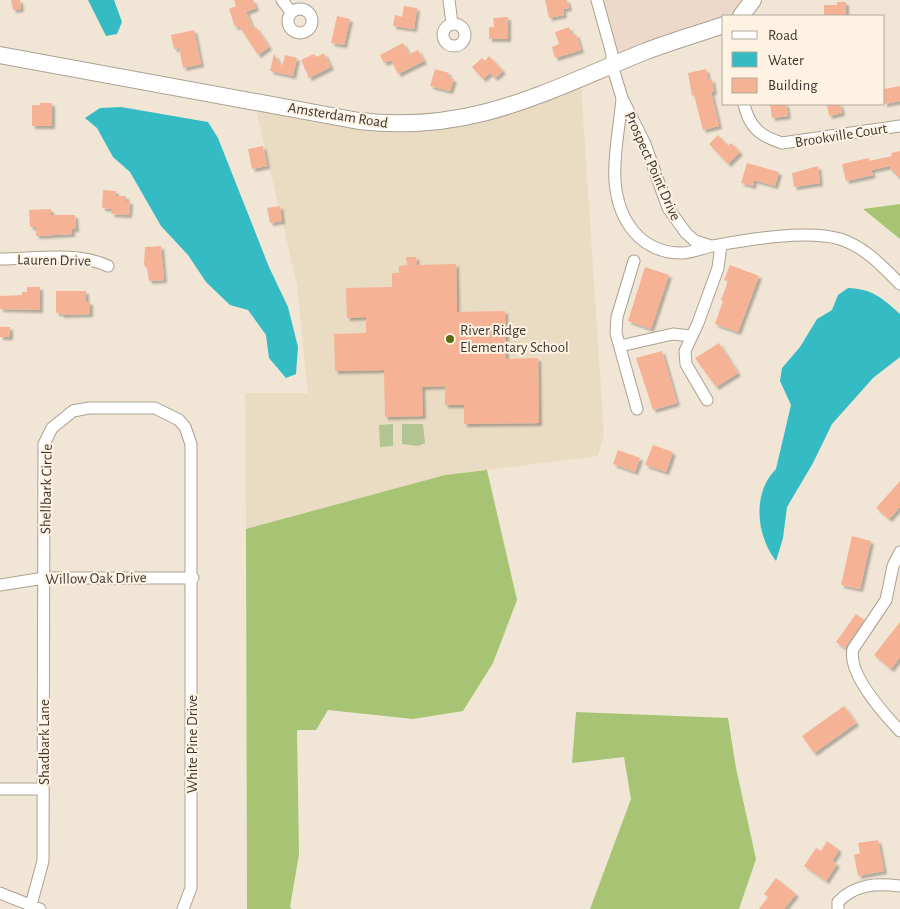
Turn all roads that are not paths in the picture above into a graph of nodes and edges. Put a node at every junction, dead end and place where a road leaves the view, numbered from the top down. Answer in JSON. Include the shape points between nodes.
{"nodes":[{"id":1,"x":282,"y":0,"type":"edge"},
{"id":2,"x":448,"y":0,"type":"edge"},
{"id":3,"x":597,"y":0,"type":"edge"},
{"id":4,"x":753,"y":0,"type":"edge"},
{"id":5,"x":292,"y":12,"type":"dead end"},
{"id":6,"x":742,"y":15,"type":"edge"},
{"id":7,"x":452,"y":24,"type":"dead end"},
{"id":8,"x":722,"y":26,"type":"edge"},
{"id":9,"x":0,"y":55,"type":"edge"},
{"id":10,"x":612,"y":65,"type":"junction"},
{"id":11,"x":622,"y":98,"type":"junction"},
{"id":12,"x":744,"y":105,"type":"edge"},
{"id":13,"x":900,"y":126,"type":"edge"},
{"id":14,"x":716,"y":246,"type":"junction"},
{"id":15,"x":0,"y":260,"type":"edge"},
{"id":16,"x":634,"y":261,"type":"dead end"},
{"id":17,"x":108,"y":266,"type":"dead end"},
{"id":18,"x":900,"y":284,"type":"edge"},
{"id":19,"x":691,"y":336,"type":"junction"},
{"id":20,"x":620,"y":346,"type":"junction"},
{"id":21,"x":707,"y":400,"type":"dead end"},
{"id":22,"x":637,"y":409,"type":"dead end"},
{"id":23,"x":900,"y":552,"type":"edge"},
{"id":24,"x":44,"y":578,"type":"junction"},
{"id":25,"x":193,"y":578,"type":"junction"},
{"id":26,"x":0,"y":585,"type":"edge"},
{"id":27,"x":900,"y":731,"type":"edge"},
{"id":28,"x":0,"y":788,"type":"edge"},
{"id":29,"x":43,"y":788,"type":"junction"},
{"id":30,"x":900,"y":886,"type":"edge"},
{"id":31,"x":0,"y":893,"type":"edge"},
{"id":32,"x":36,"y":907,"type":"edge"},
{"id":33,"x":183,"y":909,"type":"edge"},
{"id":34,"x":838,"y":909,"type":"edge"}],
"edges":[{"from":1,"to":5,"type":"street"},
{"from":2,"to":7,"type":"street"},
{"from":3,"to":10,"type":"street","name":"Prospect Point Drive"},
{"from":4,"to":6,"type":"main road"},
{"from":8,"to":10,"type":"main road","name":"Amsterdam Road"},
{"from":9,"to":10,"type":"main road","name":"Amsterdam Road","via":[[359,121],[405,124],[459,120],[505,108]]},
{"from":10,"to":11,"type":"street","name":"Prospect Point Drive"},
{"from":11,"to":14,"type":"street","name":"Prospect Point Drive","via":[[634,119],[677,224],[695,240]]},
{"from":11,"to":14,"type":"street","name":"Prospect Point Drive","via":[[615,179],[622,215],[633,232],[648,245],[666,252],[684,253]]},
{"from":12,"to":13,"type":"street","name":"Brookville Court","via":[[752,126],[765,138],[782,143]]},
{"from":14,"to":18,"type":"street","name":"Prospect Point Drive","via":[[803,235],[825,236],[855,245],[874,258]]},
{"from":14,"to":19,"type":"street","via":[[718,268]]},
{"from":15,"to":17,"type":"street","name":"Lauren Drive","via":[[81,258]]},
{"from":16,"to":20,"type":"street","via":[[617,317],[616,333]]},
{"from":19,"to":20,"type":"street","via":[[672,334]]},
{"from":19,"to":21,"type":"street","via":[[685,351],[686,364]]},
{"from":20,"to":22,"type":"street"},
{"from":23,"to":27,"type":"street","via":[[893,566],[886,600],[851,655],[862,682]]},
{"from":24,"to":25,"type":"street","name":"Willow Oak Drive"},
{"from":24,"to":25,"type":"street","name":"Shellbark Circle","via":[[44,444],[47,435],[58,420],[73,411],[155,408],[172,415],[189,435]]},
{"from":24,"to":26,"type":"street","name":"Willow Oak Drive"},
{"from":24,"to":29,"type":"street","name":"Shadbark Lane"},
{"from":25,"to":33,"type":"street","name":"White Pine Drive","via":[[191,888]]},
{"from":28,"to":29,"type":"street"},
{"from":29,"to":32,"type":"street","name":"Shadbark Lane","via":[[43,861]]},
{"from":30,"to":34,"type":"street","via":[[884,884],[853,889],[838,902]]},
{"from":31,"to":32,"type":"street"}]}
